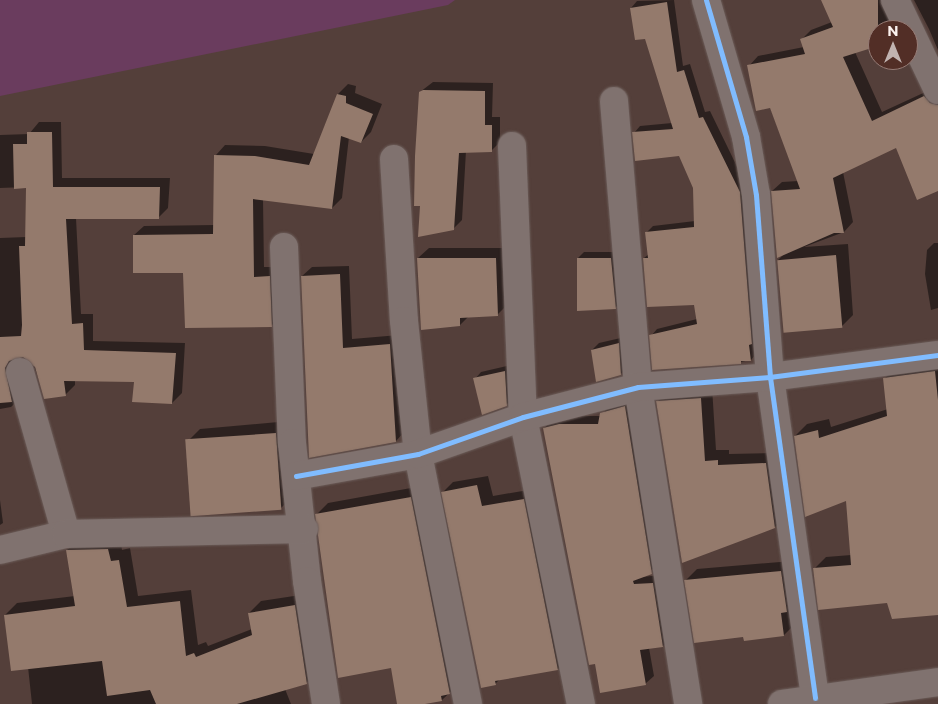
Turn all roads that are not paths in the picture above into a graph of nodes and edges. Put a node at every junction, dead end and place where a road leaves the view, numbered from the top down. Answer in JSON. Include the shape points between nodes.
{"nodes":[{"id":1,"x":706,"y":0,"type":"edge"},
{"id":2,"x":895,"y":0,"type":"edge"},
{"id":3,"x":938,"y":90,"type":"edge"},
{"id":4,"x":614,"y":101,"type":"dead end"},
{"id":5,"x":512,"y":146,"type":"dead end"},
{"id":6,"x":394,"y":159,"type":"dead end"},
{"id":7,"x":284,"y":247,"type":"dead end"},
{"id":8,"x":938,"y":355,"type":"edge"},
{"id":9,"x":20,"y":372,"type":"dead end"},
{"id":10,"x":770,"y":377,"type":"junction"},
{"id":11,"x":638,"y":387,"type":"junction"},
{"id":12,"x":523,"y":417,"type":"junction"},
{"id":13,"x":418,"y":454,"type":"junction"},
{"id":14,"x":296,"y":476,"type":"junction"},
{"id":15,"x":304,"y":530,"type":"junction"},
{"id":16,"x":66,"y":534,"type":"junction"},
{"id":17,"x":0,"y":550,"type":"edge"},
{"id":18,"x":938,"y":682,"type":"edge"},
{"id":19,"x":815,"y":698,"type":"junction"},
{"id":20,"x":326,"y":704,"type":"edge"},
{"id":21,"x":468,"y":704,"type":"edge"},
{"id":22,"x":581,"y":704,"type":"edge"},
{"id":23,"x":688,"y":704,"type":"edge"},
{"id":24,"x":782,"y":704,"type":"edge"}],
"edges":[{"from":1,"to":10,"type":"street","via":[[750,156]]},
{"from":2,"to":3,"type":"street"},
{"from":4,"to":11,"type":"street"},
{"from":5,"to":12,"type":"street"},
{"from":6,"to":13,"type":"street","via":[[404,321]]},
{"from":7,"to":14,"type":"street"},
{"from":8,"to":10,"type":"street"},
{"from":9,"to":16,"type":"street"},
{"from":10,"to":11,"type":"street"},
{"from":10,"to":19,"type":"street"},
{"from":11,"to":12,"type":"street"},
{"from":11,"to":23,"type":"street"},
{"from":12,"to":13,"type":"street"},
{"from":12,"to":22,"type":"street"},
{"from":13,"to":14,"type":"street"},
{"from":13,"to":21,"type":"street"},
{"from":14,"to":15,"type":"street"},
{"from":15,"to":16,"type":"street"},
{"from":15,"to":20,"type":"street","via":[[307,582]]},
{"from":16,"to":17,"type":"street"},
{"from":18,"to":19,"type":"street"},
{"from":19,"to":24,"type":"street"}]}
